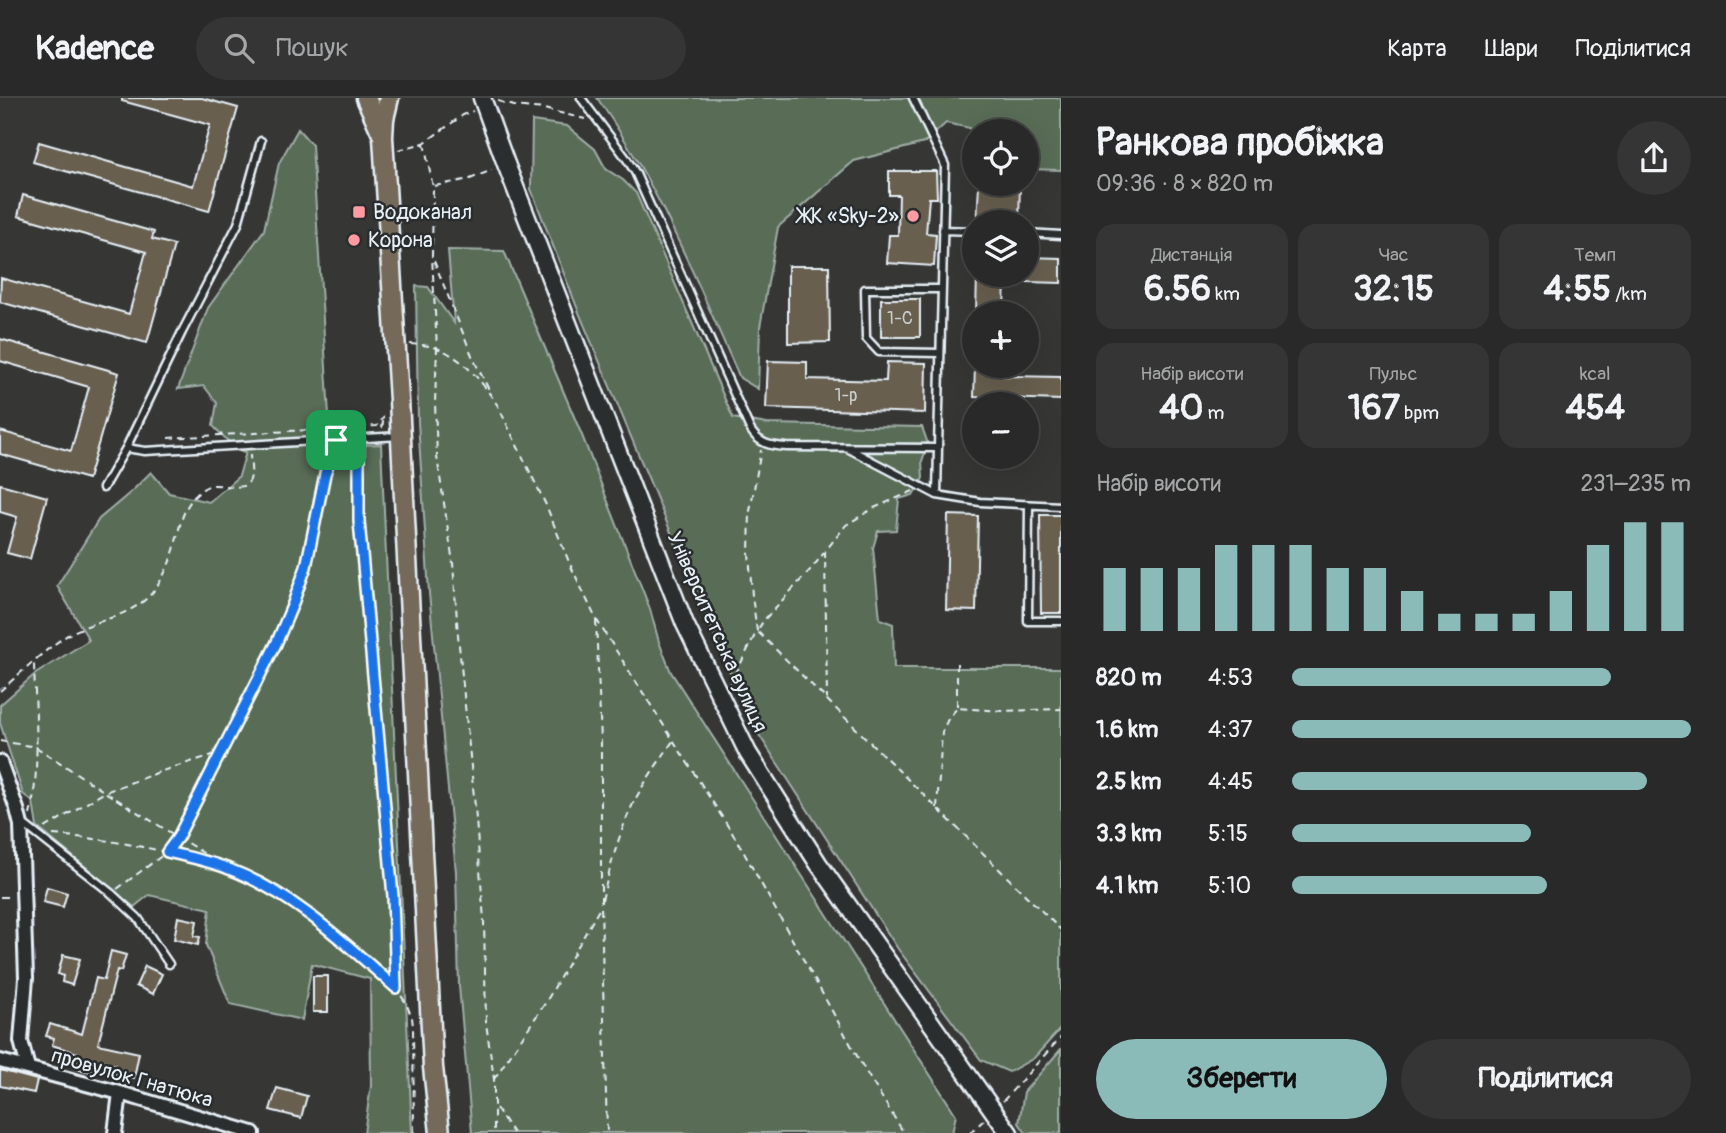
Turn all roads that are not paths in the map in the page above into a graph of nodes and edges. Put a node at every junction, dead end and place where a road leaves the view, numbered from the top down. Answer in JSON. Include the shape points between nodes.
{"nodes":[{"id":1,"x":366,"y":98,"type":"edge"},
{"id":2,"x":389,"y":98,"type":"edge"},
{"id":3,"x":581,"y":98,"type":"edge"},
{"id":4,"x":913,"y":98,"type":"edge"},
{"id":5,"x":488,"y":101,"type":"edge"},
{"id":6,"x":261,"y":141,"type":"dead end"},
{"id":7,"x":384,"y":146,"type":"junction"},
{"id":8,"x":943,"y":230,"type":"junction"},
{"id":9,"x":962,"y":231,"type":"edge"},
{"id":10,"x":1039,"y":233,"type":"edge"},
{"id":11,"x":1061,"y":234,"type":"edge"},
{"id":12,"x":942,"y":289,"type":"junction"},
{"id":13,"x":940,"y":353,"type":"junction"},
{"id":14,"x":401,"y":436,"type":"junction"},
{"id":15,"x":846,"y":447,"type":"junction"},
{"id":16,"x":126,"y":448,"type":"junction"},
{"id":17,"x":938,"y":448,"type":"junction"},
{"id":18,"x":103,"y":488,"type":"dead end"},
{"id":19,"x":937,"y":495,"type":"junction"},
{"id":20,"x":1029,"y":505,"type":"junction"},
{"id":21,"x":1061,"y":506,"type":"edge"},
{"id":22,"x":1061,"y":621,"type":"edge"},
{"id":23,"x":0,"y":762,"type":"edge"},
{"id":24,"x":24,"y":826,"type":"junction"},
{"id":25,"x":169,"y":964,"type":"dead end"},
{"id":26,"x":0,"y":1061,"type":"edge"},
{"id":27,"x":28,"y":1068,"type":"junction"},
{"id":28,"x":120,"y":1093,"type":"junction"},
{"id":29,"x":115,"y":1133,"type":"edge"},
{"id":30,"x":253,"y":1133,"type":"edge"},
{"id":31,"x":440,"y":1133,"type":"edge"},
{"id":32,"x":1009,"y":1133,"type":"edge"}],
"edges":[{"from":1,"to":7,"type":"main road"},
{"from":2,"to":7,"type":"main road"},
{"from":3,"to":15,"type":"lane","via":[[642,186],[757,439],[787,447]]},
{"from":4,"to":8,"type":"lane","via":[[945,165]]},
{"from":5,"to":32,"type":"main road","name":"Університетська вулиця","via":[[506,164],[685,624],[722,702],[748,753],[818,863]]},
{"from":6,"to":16,"type":"lane","via":[[238,223]]},
{"from":7,"to":14,"type":"main road"},
{"from":8,"to":9,"type":"lane"},
{"from":8,"to":12,"type":"lane"},
{"from":10,"to":11,"type":"lane"},
{"from":12,"to":13,"type":"lane"},
{"from":12,"to":13,"type":"lane","via":[[865,289],[866,338],[879,352]]},
{"from":13,"to":17,"type":"lane"},
{"from":14,"to":16,"type":"lane","via":[[145,451]]},
{"from":14,"to":31,"type":"main road"},
{"from":15,"to":17,"type":"lane"},
{"from":15,"to":19,"type":"lane"},
{"from":16,"to":18,"type":"lane"},
{"from":17,"to":19,"type":"lane"},
{"from":19,"to":20,"type":"lane"},
{"from":20,"to":21,"type":"lane"},
{"from":20,"to":22,"type":"lane","via":[[1028,621]]},
{"from":23,"to":24,"type":"street"},
{"from":24,"to":25,"type":"lane","via":[[138,918]]},
{"from":24,"to":27,"type":"street","via":[[26,978],[21,1041]]},
{"from":26,"to":27,"type":"street","name":"провулок Гнатюка"},
{"from":27,"to":28,"type":"street","name":"провулок Гнатюка"},
{"from":28,"to":29,"type":"street"},
{"from":28,"to":30,"type":"street","name":"провулок Гнатюка"}]}
